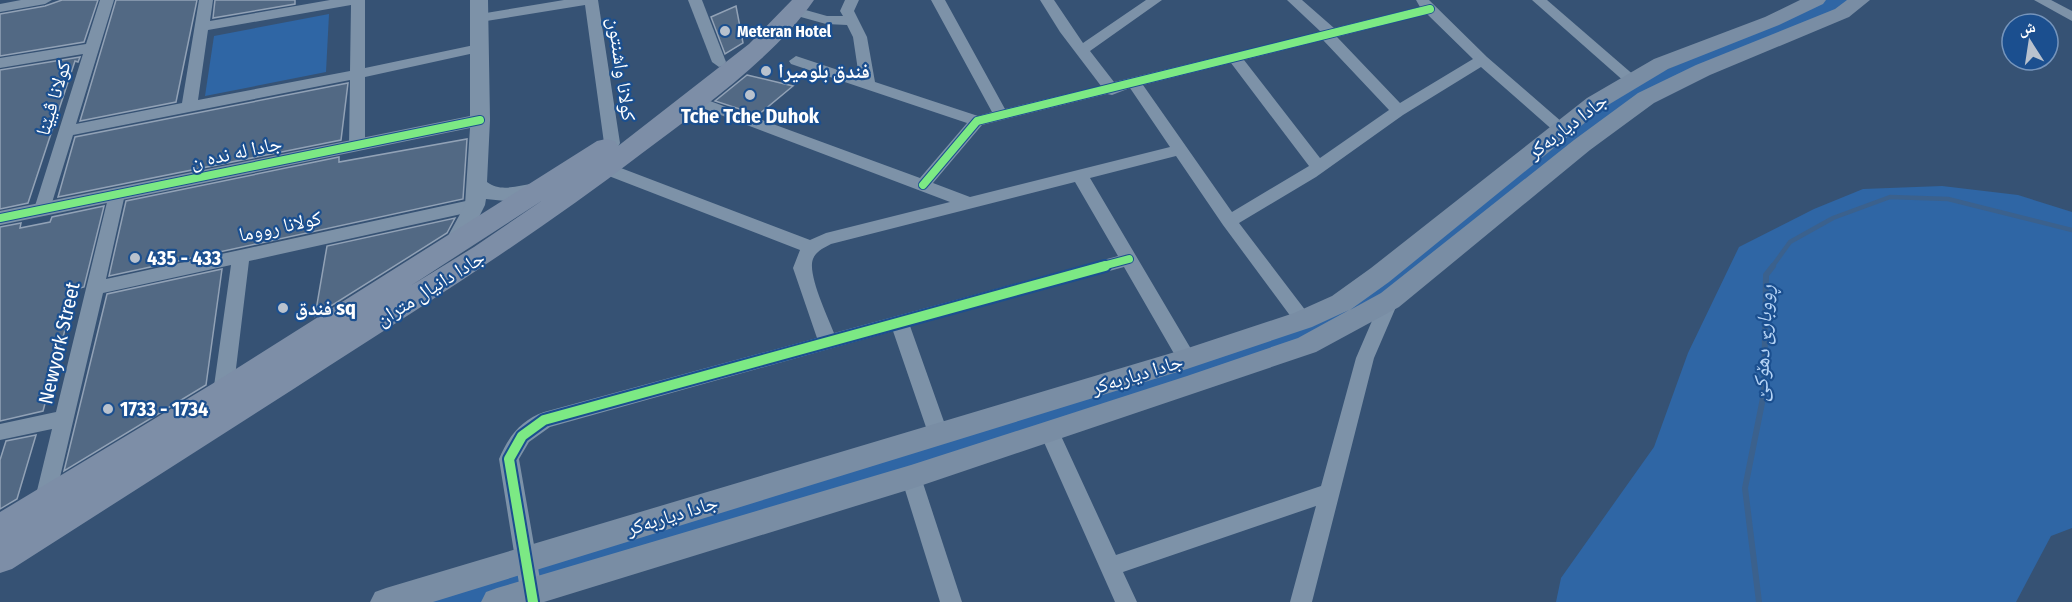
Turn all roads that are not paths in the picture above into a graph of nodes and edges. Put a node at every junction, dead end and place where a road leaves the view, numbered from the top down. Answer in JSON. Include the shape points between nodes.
{"nodes":[{"id":1,"x":45,"y":0,"type":"edge"},
{"id":2,"x":107,"y":0,"type":"edge"},
{"id":3,"x":206,"y":0,"type":"edge"},
{"id":4,"x":353,"y":0,"type":"edge"},
{"id":5,"x":358,"y":0,"type":"edge"},
{"id":6,"x":590,"y":0,"type":"edge"},
{"id":7,"x":695,"y":0,"type":"edge"},
{"id":8,"x":852,"y":0,"type":"edge"},
{"id":9,"x":939,"y":0,"type":"edge"},
{"id":10,"x":1047,"y":0,"type":"edge"},
{"id":11,"x":1155,"y":0,"type":"edge"},
{"id":12,"x":1294,"y":0,"type":"edge"},
{"id":13,"x":1539,"y":0,"type":"edge"},
{"id":14,"x":1860,"y":0,"type":"edge"},
{"id":15,"x":2041,"y":0,"type":"edge"},
{"id":16,"x":1812,"y":1,"type":"edge"},
{"id":17,"x":25,"y":2,"type":"edge"},
{"id":18,"x":795,"y":4,"type":"edge"},
{"id":19,"x":1426,"y":5,"type":"edge"},
{"id":20,"x":0,"y":8,"type":"edge"},
{"id":21,"x":480,"y":9,"type":"edge"},
{"id":22,"x":2072,"y":17,"type":"edge"},
{"id":23,"x":851,"y":21,"type":"junction"},
{"id":24,"x":202,"y":27,"type":"junction"},
{"id":25,"x":1329,"y":34,"type":"junction"},
{"id":26,"x":91,"y":48,"type":"junction"},
{"id":27,"x":479,"y":48,"type":"junction"},
{"id":28,"x":1082,"y":50,"type":"junction"},
{"id":29,"x":1235,"y":58,"type":"junction"},
{"id":30,"x":1482,"y":60,"type":"junction"},
{"id":31,"x":719,"y":62,"type":"junction"},
{"id":32,"x":796,"y":62,"type":"dead end"},
{"id":33,"x":0,"y":63,"type":"edge"},
{"id":34,"x":357,"y":74,"type":"junction"},
{"id":35,"x":1631,"y":80,"type":"junction"},
{"id":36,"x":868,"y":84,"type":"junction"},
{"id":37,"x":1135,"y":84,"type":"junction"},
{"id":38,"x":1112,"y":90,"type":"junction"},
{"id":39,"x":694,"y":100,"type":"junction"},
{"id":40,"x":189,"y":107,"type":"junction"},
{"id":41,"x":1398,"y":111,"type":"junction"},
{"id":42,"x":1000,"y":115,"type":"junction"},
{"id":43,"x":480,"y":120,"type":"junction"},
{"id":44,"x":977,"y":121,"type":"junction"},
{"id":45,"x":1562,"y":129,"type":"junction"},
{"id":46,"x":65,"y":131,"type":"junction"},
{"id":47,"x":357,"y":145,"type":"junction"},
{"id":48,"x":1181,"y":150,"type":"junction"},
{"id":49,"x":610,"y":156,"type":"junction"},
{"id":50,"x":1318,"y":167,"type":"junction"},
{"id":51,"x":1080,"y":176,"type":"junction"},
{"id":52,"x":923,"y":185,"type":"junction"},
{"id":53,"x":538,"y":190,"type":"junction"},
{"id":54,"x":117,"y":194,"type":"junction"},
{"id":55,"x":475,"y":195,"type":"junction"},
{"id":56,"x":972,"y":204,"type":"junction"},
{"id":57,"x":42,"y":209,"type":"junction"},
{"id":58,"x":0,"y":218,"type":"edge"},
{"id":59,"x":1229,"y":220,"type":"junction"},
{"id":60,"x":454,"y":245,"type":"junction"},
{"id":61,"x":810,"y":247,"type":"junction"},
{"id":62,"x":241,"y":256,"type":"junction"},
{"id":63,"x":1129,"y":259,"type":"junction"},
{"id":64,"x":95,"y":288,"type":"junction"},
{"id":65,"x":1390,"y":300,"type":"junction"},
{"id":66,"x":1303,"y":320,"type":"junction"},
{"id":67,"x":899,"y":322,"type":"junction"},
{"id":68,"x":827,"y":341,"type":"junction"},
{"id":69,"x":1187,"y":359,"type":"junction"},
{"id":70,"x":223,"y":393,"type":"junction"},
{"id":71,"x":64,"y":418,"type":"junction"},
{"id":72,"x":1049,"y":431,"type":"junction"},
{"id":73,"x":0,"y":432,"type":"edge"},
{"id":74,"x":938,"y":433,"type":"junction"},
{"id":75,"x":911,"y":477,"type":"junction"},
{"id":76,"x":1331,"y":492,"type":"junction"},
{"id":77,"x":44,"y":503,"type":"junction"},
{"id":78,"x":0,"y":530,"type":"edge"},
{"id":79,"x":0,"y":558,"type":"edge"},
{"id":80,"x":527,"y":560,"type":"junction"},
{"id":81,"x":1112,"y":566,"type":"junction"},
{"id":82,"x":532,"y":597,"type":"edge"},
{"id":83,"x":386,"y":602,"type":"edge"},
{"id":84,"x":497,"y":602,"type":"edge"},
{"id":85,"x":951,"y":602,"type":"edge"},
{"id":86,"x":1126,"y":602,"type":"edge"},
{"id":87,"x":1301,"y":602,"type":"edge"}],
"edges":[{"from":1,"to":17,"type":"street"},
{"from":2,"to":26,"type":"street","name":"كولانا ڤیێنا"},
{"from":3,"to":24,"type":"street"},
{"from":4,"to":24,"type":"street"},
{"from":5,"to":34,"type":"street"},
{"from":6,"to":21,"type":"street"},
{"from":6,"to":49,"type":"street","name":"كولانا واشنتون"},
{"from":7,"to":31,"type":"street"},
{"from":8,"to":23,"type":"street","via":[[847,11]]},
{"from":9,"to":42,"type":"street"},
{"from":10,"to":28,"type":"street"},
{"from":11,"to":28,"type":"street"},
{"from":12,"to":25,"type":"street"},
{"from":13,"to":35,"type":"street"},
{"from":14,"to":65,"type":"main road","name":"جادا دیاربه‌كر","via":[[1842,13],[1703,70],[1646,98]]},
{"from":15,"to":22,"type":"street"},
{"from":16,"to":35,"type":"main road","name":"جادا دیاربه‌كر"},
{"from":17,"to":20,"type":"street"},
{"from":18,"to":23,"type":"street","via":[[814,18]]},
{"from":18,"to":31,"type":"main road","name":"جادا دانيال متران"},
{"from":18,"to":39,"type":"main road","name":"جادا دانيال متران","via":[[759,47]]},
{"from":19,"to":25,"type":"street"},
{"from":19,"to":30,"type":"street"},
{"from":21,"to":27,"type":"street"},
{"from":23,"to":36,"type":"street","via":[[860,37]]},
{"from":24,"to":40,"type":"street"},
{"from":25,"to":29,"type":"street"},
{"from":25,"to":41,"type":"street"},
{"from":26,"to":33,"type":"street"},
{"from":26,"to":46,"type":"street","name":"كولانا ڤیێنا"},
{"from":27,"to":34,"type":"street"},
{"from":27,"to":43,"type":"street"},
{"from":28,"to":38,"type":"street"},
{"from":29,"to":37,"type":"street"},
{"from":29,"to":50,"type":"street"},
{"from":30,"to":41,"type":"street"},
{"from":30,"to":45,"type":"street"},
{"from":31,"to":49,"type":"main road","name":"جادا دانيال متران"},
{"from":32,"to":36,"type":"street"},
{"from":34,"to":40,"type":"street"},
{"from":34,"to":47,"type":"street"},
{"from":35,"to":45,"type":"main road","name":"جادا دیاربه‌كر"},
{"from":36,"to":44,"type":"street"},
{"from":37,"to":38,"type":"street"},
{"from":37,"to":48,"type":"street"},
{"from":38,"to":42,"type":"street"},
{"from":39,"to":49,"type":"main road","name":"جادا دانيال متران"},
{"from":39,"to":52,"type":"street"},
{"from":40,"to":46,"type":"street"},
{"from":41,"to":50,"type":"street"},
{"from":42,"to":44,"type":"street"},
{"from":43,"to":47,"type":"street","name":"جادا له نده ن"},
{"from":43,"to":55,"type":"street"},
{"from":44,"to":52,"type":"street"},
{"from":45,"to":66,"type":"main road","name":"جادا دیاربه‌كر","via":[[1380,275],[1341,303]]},
{"from":46,"to":57,"type":"street","name":"كولانا ڤیێنا"},
{"from":47,"to":54,"type":"street","name":"جادا له نده ن"},
{"from":48,"to":51,"type":"street"},
{"from":48,"to":59,"type":"street"},
{"from":49,"to":53,"type":"main road","name":"جادا دانيال متران"},
{"from":49,"to":61,"type":"street"},
{"from":49,"to":79,"type":"main road","name":"جادا دانيال متران","via":[[484,254]]},
{"from":50,"to":59,"type":"street"},
{"from":51,"to":56,"type":"street"},
{"from":51,"to":63,"type":"street"},
{"from":52,"to":56,"type":"street"},
{"from":53,"to":55,"type":"street","via":[[509,195],[482,190]]},
{"from":53,"to":60,"type":"main road","name":"جادا دانيال متران"},
{"from":54,"to":57,"type":"street","name":"جادا له نده ن"},
{"from":54,"to":64,"type":"street","name":"Newyork Street"},
{"from":55,"to":60,"type":"street"},
{"from":55,"to":62,"type":"street","name":"كولانا رووما"},
{"from":56,"to":61,"type":"street","via":[[826,239]]},
{"from":57,"to":58,"type":"street","name":"جادا له نده ن"},
{"from":59,"to":66,"type":"street"},
{"from":60,"to":70,"type":"main road","name":"جادا دانيال متران"},
{"from":61,"to":68,"type":"street","via":[[802,268]]},
{"from":62,"to":64,"type":"street","name":"كولانا رووما"},
{"from":62,"to":70,"type":"street"},
{"from":63,"to":67,"type":"street"},
{"from":63,"to":69,"type":"street"},
{"from":64,"to":71,"type":"street","name":"Newyork Street"},
{"from":65,"to":72,"type":"main road","name":"جادا دیاربه‌كر","via":[[1307,345]]},
{"from":65,"to":76,"type":"street","via":[[1365,358]]},
{"from":66,"to":69,"type":"main road","name":"جادا دیاربه‌كر"},
{"from":67,"to":68,"type":"street"},
{"from":67,"to":74,"type":"street"},
{"from":68,"to":80,"type":"street","via":[[544,420],[527,430],[509,459]]},
{"from":69,"to":74,"type":"main road","name":"جادا دیاربه‌كر"},
{"from":70,"to":77,"type":"main road","name":"جادا دانيال متران"},
{"from":71,"to":73,"type":"street"},
{"from":71,"to":77,"type":"street","name":"Newyork Street"},
{"from":72,"to":75,"type":"main road","name":"جادا دیاربه‌كر"},
{"from":72,"to":81,"type":"street"},
{"from":74,"to":80,"type":"main road","name":"جادا دیاربه‌كر"},
{"from":75,"to":82,"type":"main road","name":"جادا دیاربه‌كر"},
{"from":75,"to":85,"type":"street"},
{"from":76,"to":81,"type":"street"},
{"from":76,"to":87,"type":"street"},
{"from":77,"to":78,"type":"main road","name":"جادا دانيال متران"},
{"from":80,"to":82,"type":"street"},
{"from":80,"to":83,"type":"main road","name":"جادا دیاربه‌كر"},
{"from":81,"to":86,"type":"street"},
{"from":82,"to":84,"type":"main road","name":"جادا دیاربه‌كر"}]}
